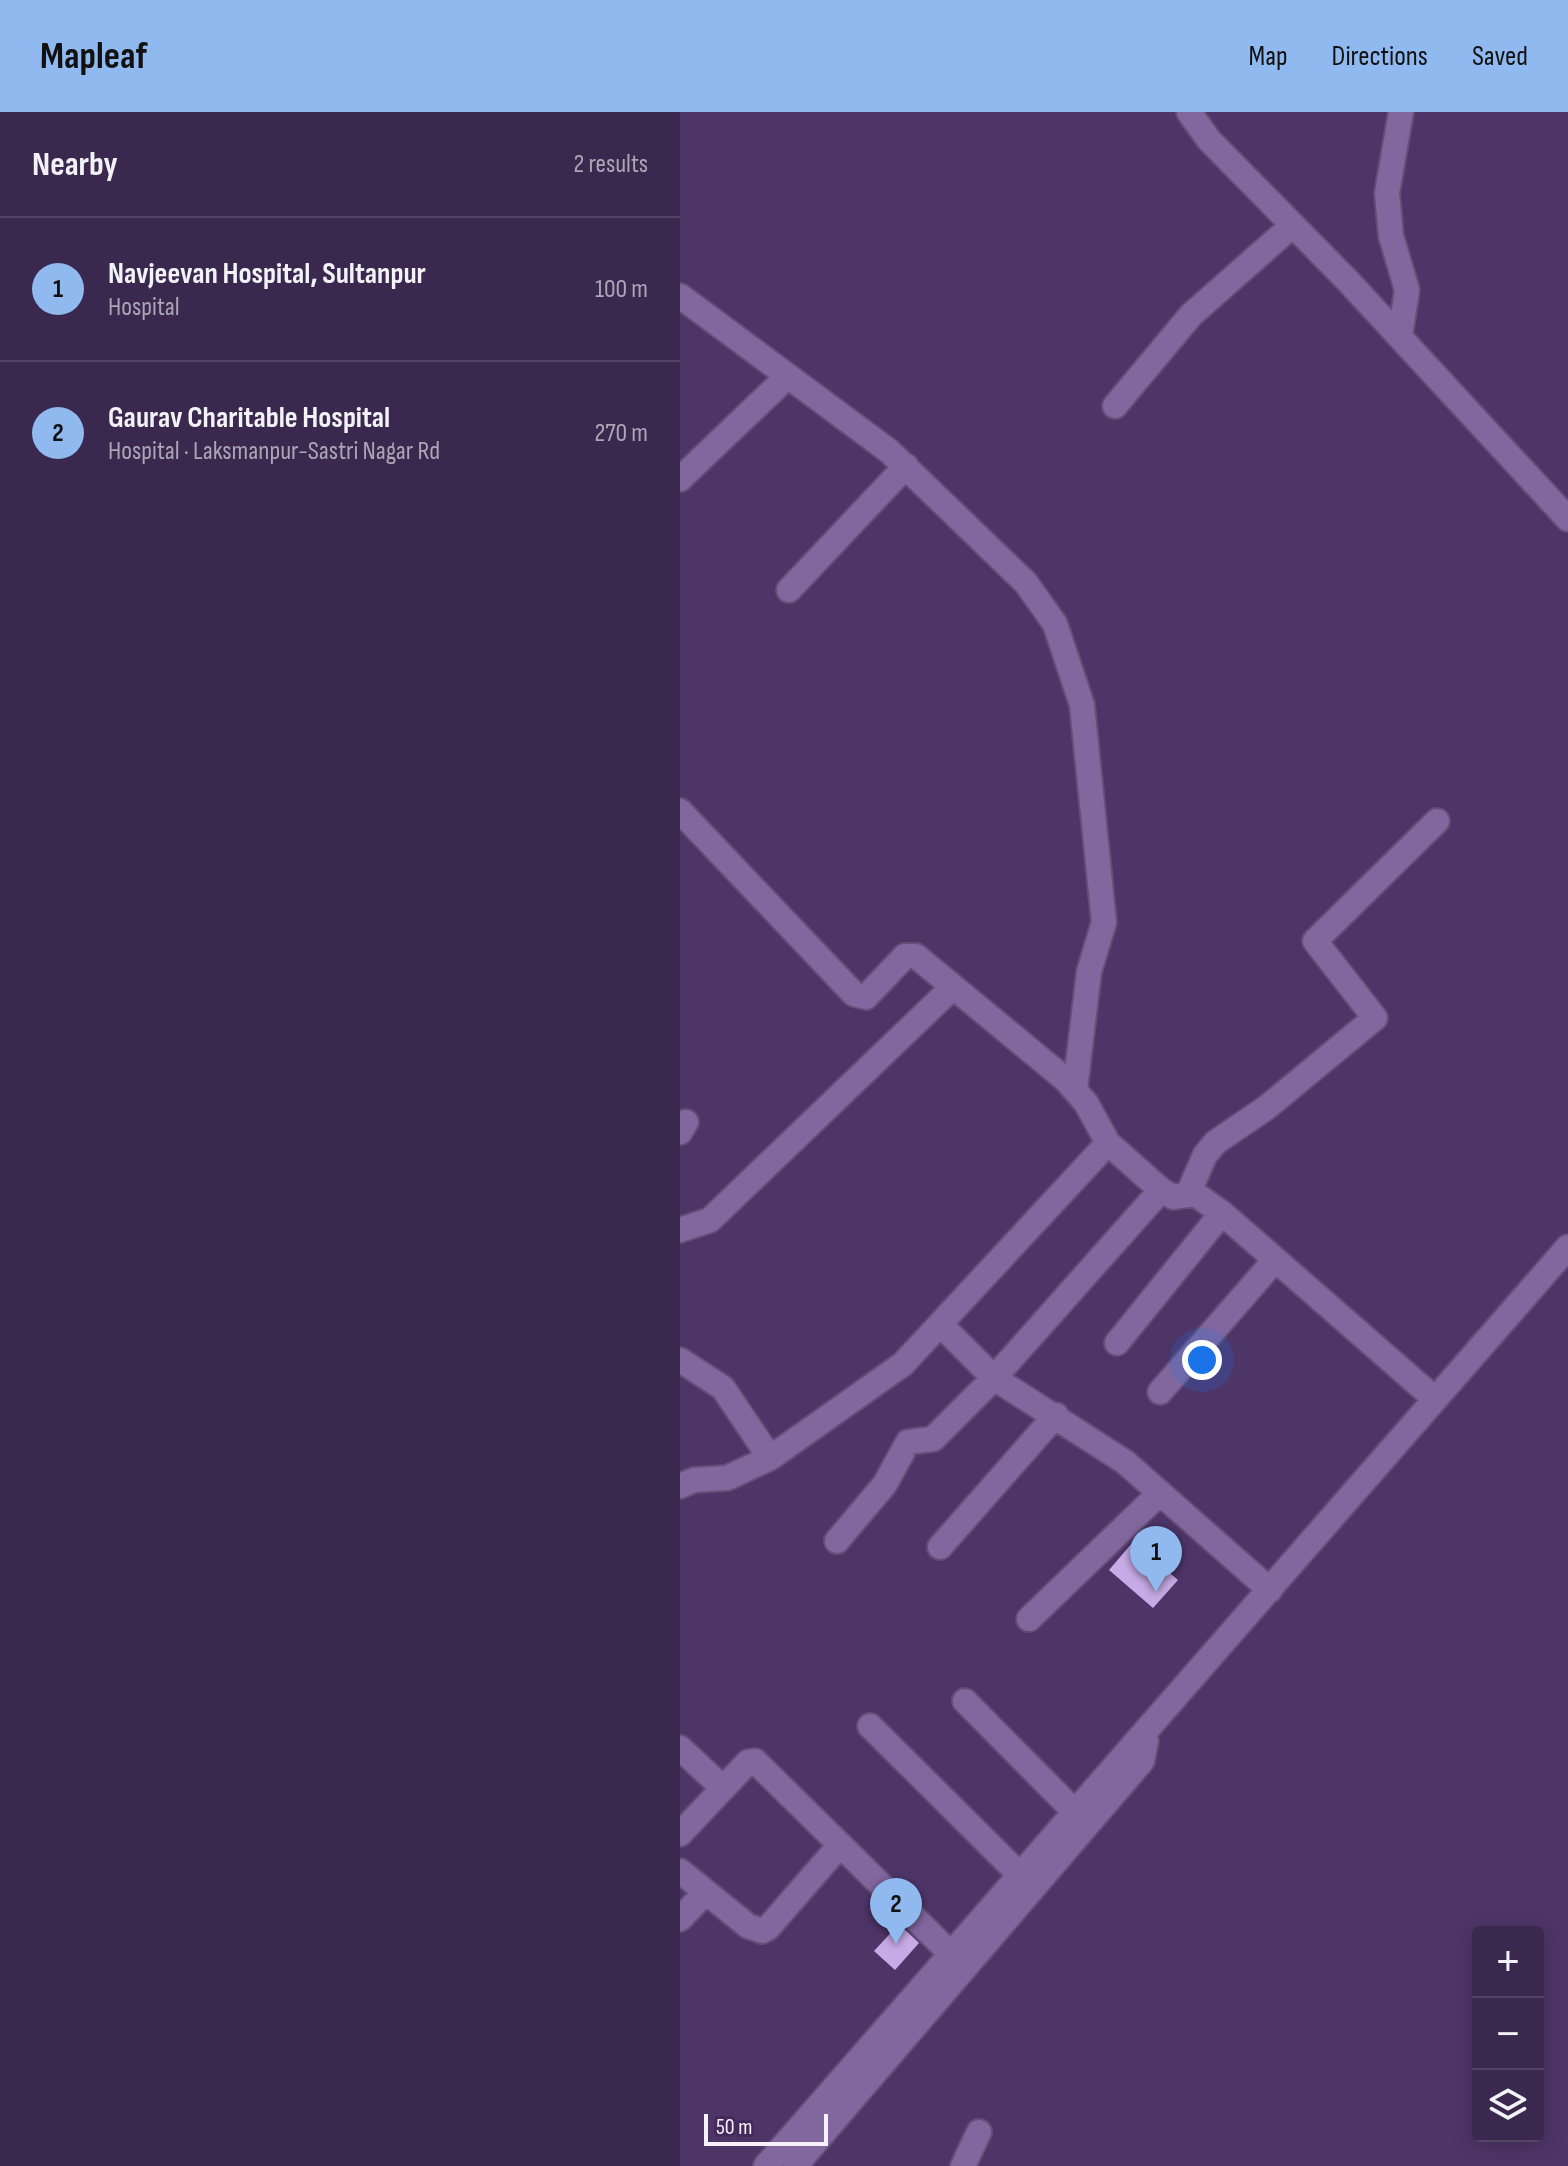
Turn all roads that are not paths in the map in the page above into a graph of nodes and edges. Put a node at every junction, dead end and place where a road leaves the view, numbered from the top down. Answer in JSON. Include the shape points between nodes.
{"nodes":[{"id":1,"x":1189,"y":112,"type":"edge"},
{"id":2,"x":1401,"y":112,"type":"edge"},
{"id":3,"x":1293,"y":225,"type":"junction"},
{"id":4,"x":680,"y":296,"type":"edge"},
{"id":5,"x":1400,"y":336,"type":"junction"},
{"id":6,"x":788,"y":376,"type":"junction"},
{"id":7,"x":1115,"y":406,"type":"dead end"},
{"id":8,"x":906,"y":466,"type":"junction"},
{"id":9,"x":680,"y":479,"type":"edge"},
{"id":10,"x":1568,"y":519,"type":"edge"},
{"id":11,"x":789,"y":590,"type":"dead end"},
{"id":12,"x":680,"y":811,"type":"edge"},
{"id":13,"x":1437,"y":821,"type":"dead end"},
{"id":14,"x":953,"y":987,"type":"junction"},
{"id":15,"x":1075,"y":1089,"type":"junction"},
{"id":16,"x":1108,"y":1143,"type":"junction"},
{"id":17,"x":1161,"y":1190,"type":"junction"},
{"id":18,"x":1188,"y":1194,"type":"junction"},
{"id":19,"x":1222,"y":1213,"type":"junction"},
{"id":20,"x":680,"y":1230,"type":"edge"},
{"id":21,"x":1568,"y":1247,"type":"edge"},
{"id":22,"x":1275,"y":1260,"type":"junction"},
{"id":23,"x":942,"y":1326,"type":"junction"},
{"id":24,"x":1117,"y":1343,"type":"dead end"},
{"id":25,"x":680,"y":1360,"type":"edge"},
{"id":26,"x":994,"y":1378,"type":"junction"},
{"id":27,"x":1160,"y":1392,"type":"dead end"},
{"id":28,"x":1435,"y":1399,"type":"junction"},
{"id":29,"x":1056,"y":1415,"type":"junction"},
{"id":30,"x":770,"y":1458,"type":"junction"},
{"id":31,"x":680,"y":1486,"type":"edge"},
{"id":32,"x":1160,"y":1493,"type":"junction"},
{"id":33,"x":837,"y":1541,"type":"dead end"},
{"id":34,"x":940,"y":1547,"type":"dead end"},
{"id":35,"x":1270,"y":1590,"type":"junction"},
{"id":36,"x":1029,"y":1619,"type":"dead end"},
{"id":37,"x":965,"y":1701,"type":"dead end"},
{"id":38,"x":870,"y":1726,"type":"dead end"},
{"id":39,"x":1136,"y":1743,"type":"junction"},
{"id":40,"x":680,"y":1748,"type":"edge"},
{"id":41,"x":723,"y":1788,"type":"junction"},
{"id":42,"x":1066,"y":1803,"type":"junction"},
{"id":43,"x":680,"y":1834,"type":"edge"},
{"id":44,"x":840,"y":1845,"type":"junction"},
{"id":45,"x":1011,"y":1866,"type":"junction"},
{"id":46,"x":680,"y":1871,"type":"edge"},
{"id":47,"x":706,"y":1892,"type":"junction"},
{"id":48,"x":680,"y":1919,"type":"edge"},
{"id":49,"x":942,"y":1945,"type":"junction"},
{"id":50,"x":979,"y":2132,"type":"dead end"},
{"id":51,"x":753,"y":2166,"type":"edge"},
{"id":52,"x":766,"y":2166,"type":"edge"},
{"id":53,"x":795,"y":2166,"type":"edge"},
{"id":54,"x":963,"y":2166,"type":"edge"}],
"edges":[{"from":1,"to":3,"type":"street","via":[[1209,140]]},
{"from":2,"to":5,"type":"street","via":[[1387,193],[1391,236],[1407,290]]},
{"from":3,"to":5,"type":"street"},
{"from":3,"to":7,"type":"street","via":[[1191,315]]},
{"from":4,"to":6,"type":"street"},
{"from":5,"to":10,"type":"street"},
{"from":6,"to":8,"type":"street"},
{"from":6,"to":9,"type":"street"},
{"from":8,"to":11,"type":"street"},
{"from":8,"to":15,"type":"street","via":[[1041,602],[1065,648],[1078,690],[1104,922],[1089,972]]},
{"from":12,"to":14,"type":"street","via":[[854,994],[866,997],[910,954]]},
{"from":13,"to":18,"type":"street","via":[[1315,941],[1375,1018],[1216,1142]]},
{"from":14,"to":15,"type":"street"},
{"from":14,"to":20,"type":"street","via":[[710,1220]]},
{"from":15,"to":16,"type":"street"},
{"from":16,"to":17,"type":"street"},
{"from":16,"to":23,"type":"street"},
{"from":17,"to":18,"type":"street","via":[[1173,1197]]},
{"from":17,"to":26,"type":"street"},
{"from":18,"to":19,"type":"street"},
{"from":19,"to":22,"type":"street"},
{"from":19,"to":24,"type":"street"},
{"from":21,"to":28,"type":"street"},
{"from":22,"to":27,"type":"street"},
{"from":22,"to":28,"type":"street"},
{"from":23,"to":26,"type":"street"},
{"from":23,"to":30,"type":"street","via":[[903,1364]]},
{"from":25,"to":30,"type":"street","via":[[723,1388]]},
{"from":26,"to":29,"type":"street"},
{"from":26,"to":33,"type":"street","via":[[930,1441],[908,1442],[889,1478]]},
{"from":28,"to":35,"type":"street"},
{"from":29,"to":32,"type":"street"},
{"from":29,"to":34,"type":"street"},
{"from":30,"to":31,"type":"street","via":[[727,1478]]},
{"from":32,"to":35,"type":"street"},
{"from":32,"to":36,"type":"street"},
{"from":35,"to":39,"type":"street"},
{"from":37,"to":42,"type":"street"},
{"from":38,"to":45,"type":"street"},
{"from":39,"to":42,"type":"street","via":[[1135,1733],[1123,1739]]},
{"from":39,"to":52,"type":"street"},
{"from":39,"to":53,"type":"street","via":[[1147,1749],[1142,1761]]},
{"from":40,"to":41,"type":"street"},
{"from":41,"to":43,"type":"street"},
{"from":41,"to":44,"type":"street","via":[[755,1761]]},
{"from":42,"to":45,"type":"street"},
{"from":44,"to":47,"type":"street","via":[[762,1931]]},
{"from":44,"to":49,"type":"street"},
{"from":45,"to":49,"type":"street"},
{"from":46,"to":47,"type":"street"},
{"from":47,"to":48,"type":"street"},
{"from":49,"to":51,"type":"street"},
{"from":50,"to":54,"type":"street"}]}
